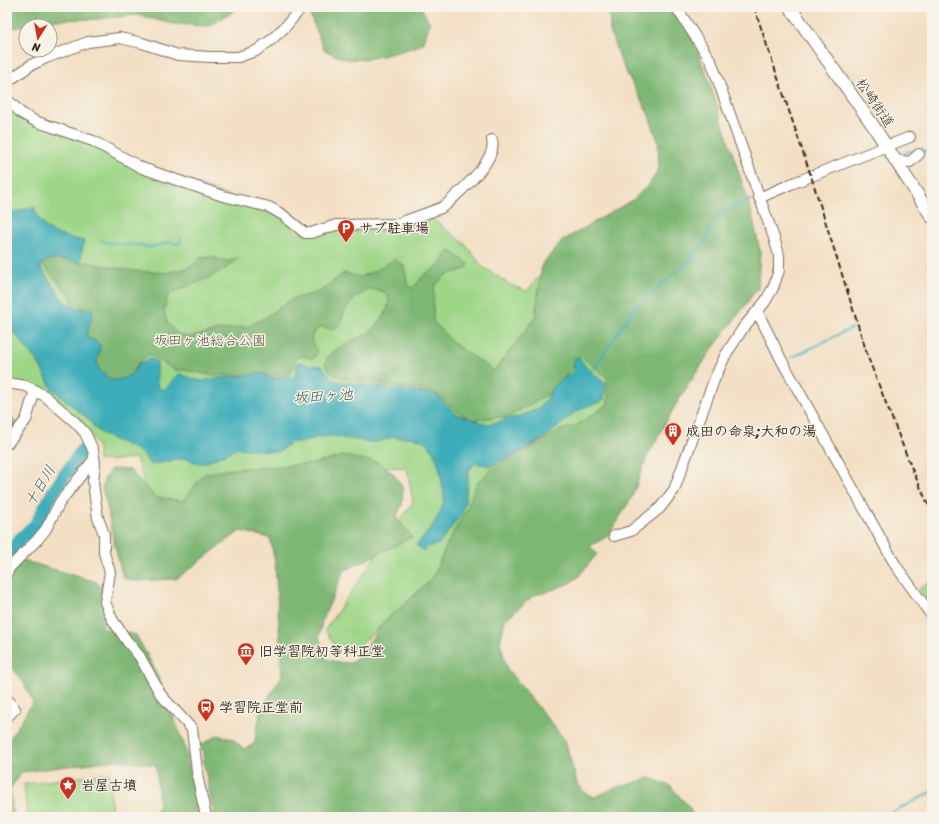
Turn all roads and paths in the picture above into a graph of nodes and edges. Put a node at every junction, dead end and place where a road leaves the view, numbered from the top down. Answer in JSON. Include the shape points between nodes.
{"nodes":[{"id":1,"x":676,"y":7,"type":"edge"},
{"id":2,"x":790,"y":7,"type":"edge"},
{"id":3,"x":300,"y":9,"type":"dead end"},
{"id":4,"x":7,"y":82,"type":"edge"},
{"id":5,"x":7,"y":99,"type":"edge"},
{"id":6,"x":910,"y":137,"type":"dead end"},
{"id":7,"x":492,"y":140,"type":"dead end"},
{"id":8,"x":886,"y":146,"type":"junction"},
{"id":9,"x":919,"y":154,"type":"dead end"},
{"id":10,"x":895,"y":160,"type":"junction"},
{"id":11,"x":759,"y":198,"type":"junction"},
{"id":12,"x":932,"y":217,"type":"edge"},
{"id":13,"x":757,"y":311,"type":"junction"},
{"id":14,"x":7,"y":383,"type":"edge"},
{"id":15,"x":36,"y":390,"type":"junction"},
{"id":16,"x":7,"y":444,"type":"edge"},
{"id":17,"x":94,"y":459,"type":"junction"},
{"id":18,"x":614,"y":536,"type":"dead end"},
{"id":19,"x":7,"y":573,"type":"edge"},
{"id":20,"x":932,"y":616,"type":"edge"},
{"id":21,"x":7,"y":699,"type":"edge"},
{"id":22,"x":7,"y":717,"type":"edge"},
{"id":23,"x":206,"y":817,"type":"edge"}],
"edges":[{"from":1,"to":11,"type":"street","via":[[711,61]]},
{"from":2,"to":8,"type":"main road","name":"松崎街道"},
{"from":3,"to":4,"type":"street","via":[[271,40],[256,51],[238,57],[178,55],[120,38],[88,42],[46,58]]},
{"from":5,"to":7,"type":"street","via":[[21,113],[35,121],[93,141],[142,168],[223,196],[269,207],[307,233],[336,225],[397,224],[441,208],[484,165],[492,150]]},
{"from":6,"to":8,"type":"street"},
{"from":8,"to":10,"type":"main road","name":"松崎街道"},
{"from":8,"to":11,"type":"street"},
{"from":9,"to":10,"type":"street","via":[[910,162]]},
{"from":10,"to":12,"type":"main road","name":"松崎街道"},
{"from":11,"to":13,"type":"street","via":[[779,255],[780,270],[766,302]]},
{"from":13,"to":18,"type":"street","via":[[724,356],[674,490],[660,508],[631,531]]},
{"from":13,"to":20,"type":"street","via":[[896,566]]},
{"from":14,"to":15,"type":"street"},
{"from":15,"to":16,"type":"street","via":[[26,420]]},
{"from":15,"to":17,"type":"street","via":[[85,433]]},
{"from":17,"to":19,"type":"street","via":[[60,502],[41,534]]},
{"from":17,"to":23,"type":"street","via":[[95,498],[104,534],[104,553],[110,572],[105,602],[112,619],[140,657],[161,695],[192,729]]},
{"from":21,"to":22,"type":"street","via":[[15,709]]}]}
